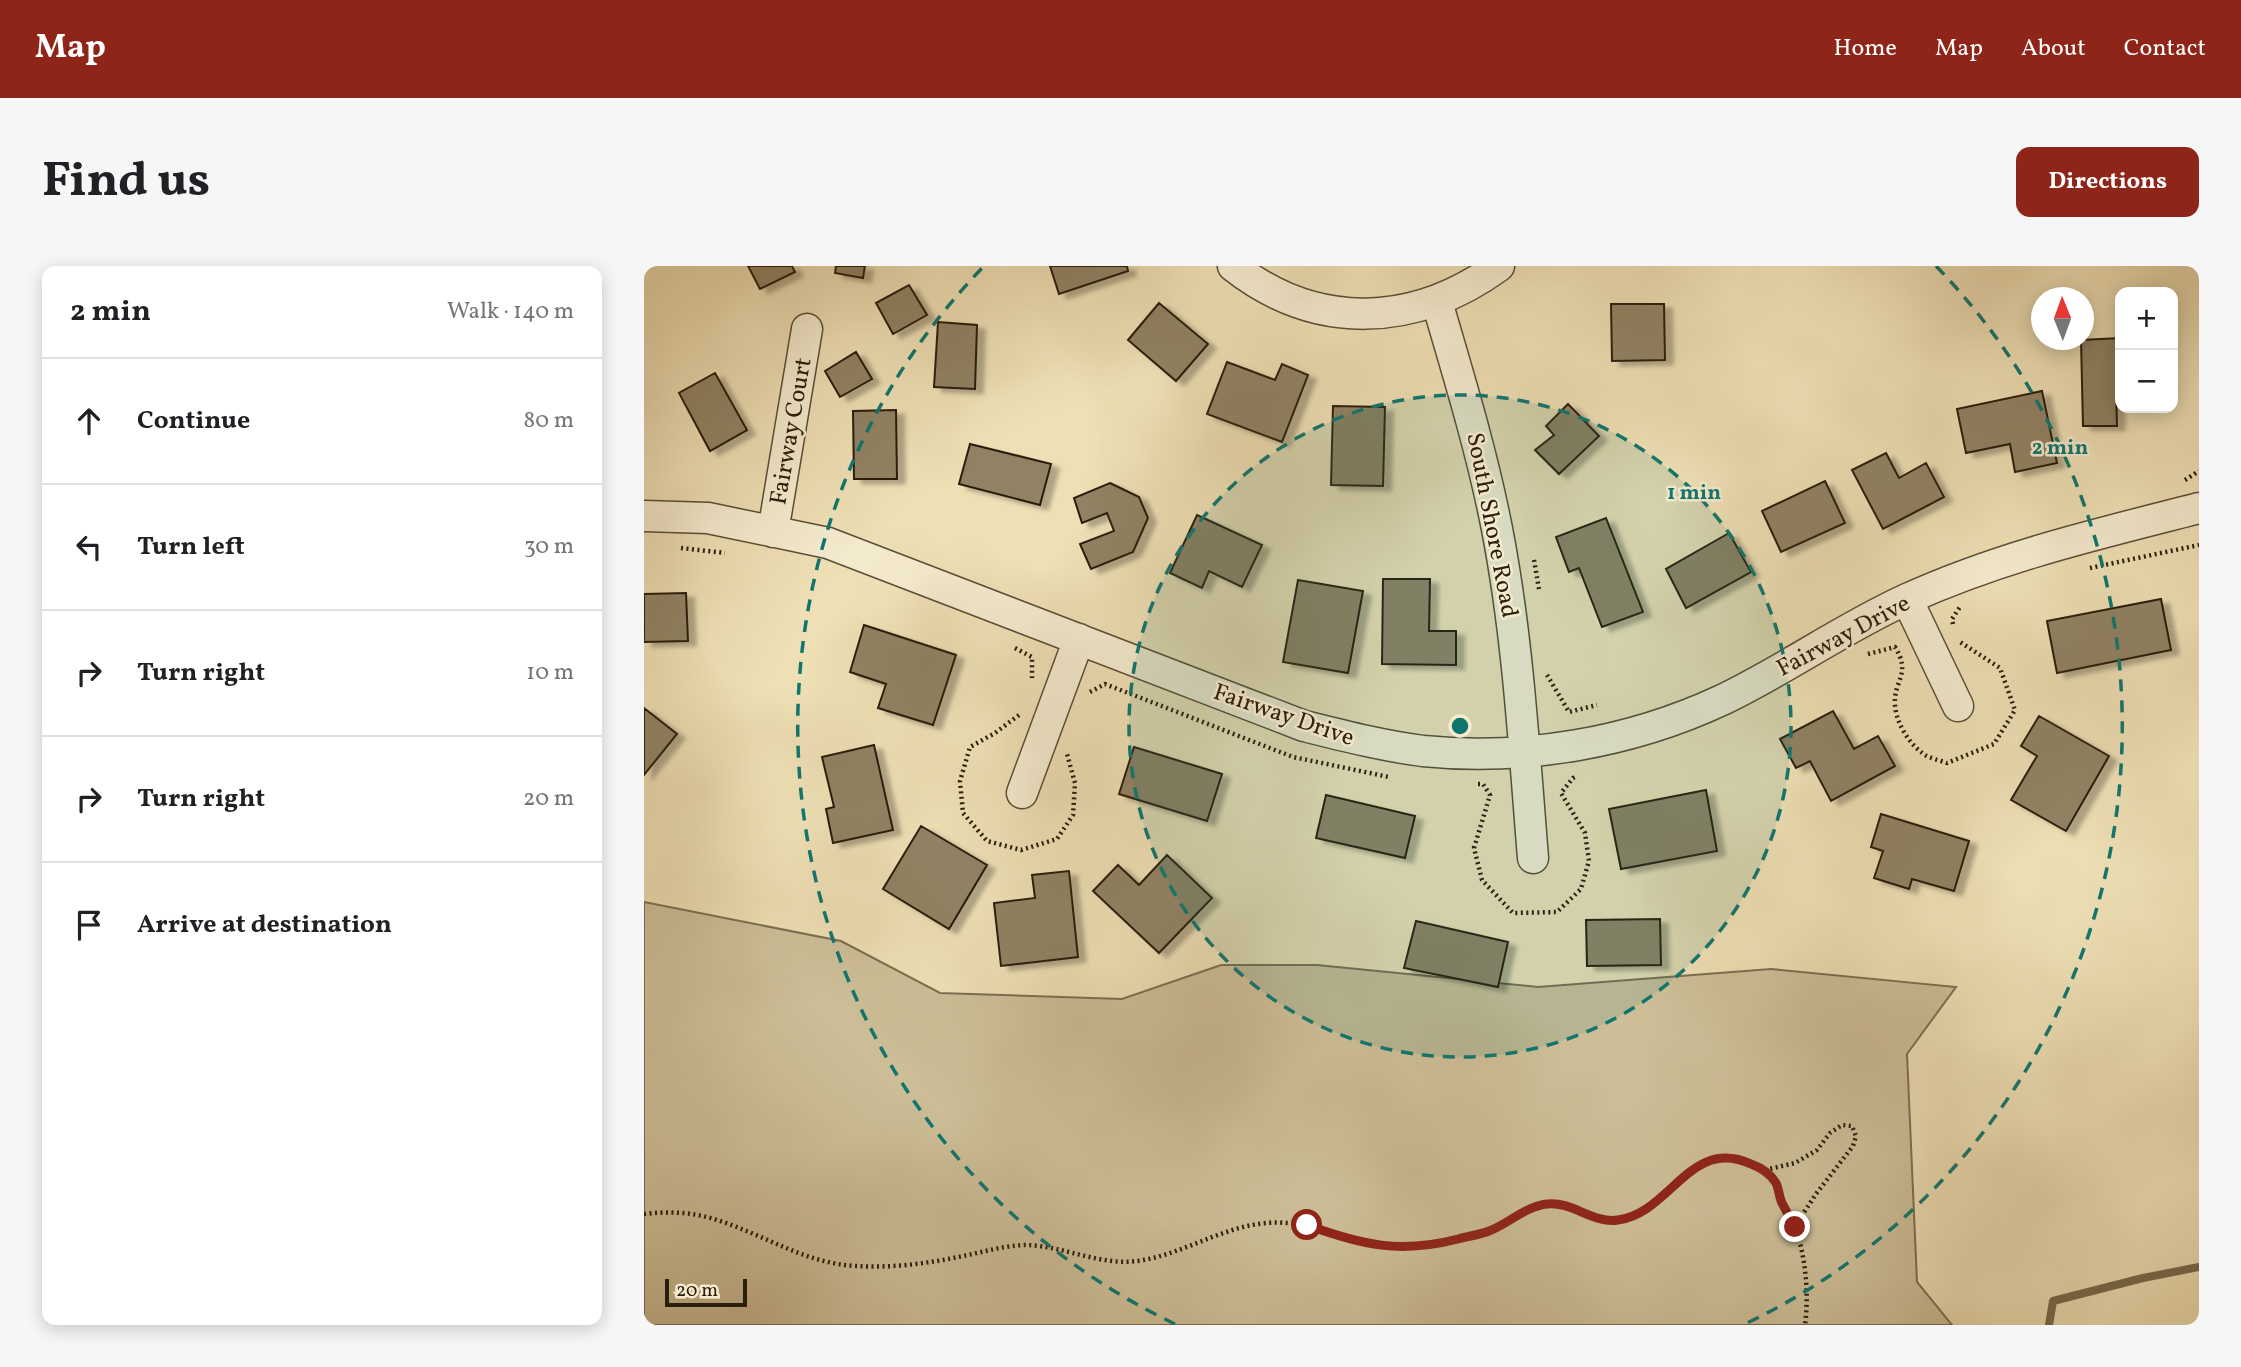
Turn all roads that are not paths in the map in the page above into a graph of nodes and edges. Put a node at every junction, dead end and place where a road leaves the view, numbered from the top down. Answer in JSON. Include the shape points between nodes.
{"nodes":[{"id":1,"x":1233,"y":266,"type":"edge"},
{"id":2,"x":1499,"y":266,"type":"edge"},
{"id":3,"x":1437,"y":302,"type":"junction"},
{"id":4,"x":807,"y":330,"type":"dead end"},
{"id":5,"x":2199,"y":508,"type":"edge"},
{"id":6,"x":644,"y":516,"type":"edge"},
{"id":7,"x":773,"y":532,"type":"junction"},
{"id":8,"x":1907,"y":599,"type":"junction"},
{"id":9,"x":1079,"y":639,"type":"junction"},
{"id":10,"x":1958,"y":706,"type":"dead end"},
{"id":11,"x":1524,"y":752,"type":"junction"},
{"id":12,"x":1022,"y":793,"type":"dead end"},
{"id":13,"x":1533,"y":858,"type":"dead end"}],
"edges":[{"from":1,"to":3,"type":"street","via":[[1278,294],[1345,313],[1383,313]]},
{"from":2,"to":3,"type":"street"},
{"from":3,"to":11,"type":"street","name":"South Shore Road","via":[[1475,432],[1497,529],[1513,630]]},
{"from":4,"to":7,"type":"street","name":"Fairway Court"},
{"from":5,"to":8,"type":"street","name":"Fairway Drive","via":[[2031,551]]},
{"from":6,"to":7,"type":"street","name":"Fairway Drive","via":[[708,518]]},
{"from":7,"to":9,"type":"street","name":"Fairway Drive","via":[[828,543]]},
{"from":8,"to":10,"type":"street"},
{"from":8,"to":11,"type":"street","name":"Fairway Drive","via":[[1722,700],[1665,723],[1604,740]]},
{"from":9,"to":11,"type":"street","name":"Fairway Drive","via":[[1304,726],[1362,741],[1424,751]]},
{"from":9,"to":12,"type":"street"},
{"from":11,"to":13,"type":"street","name":"South Shore Road"}]}
